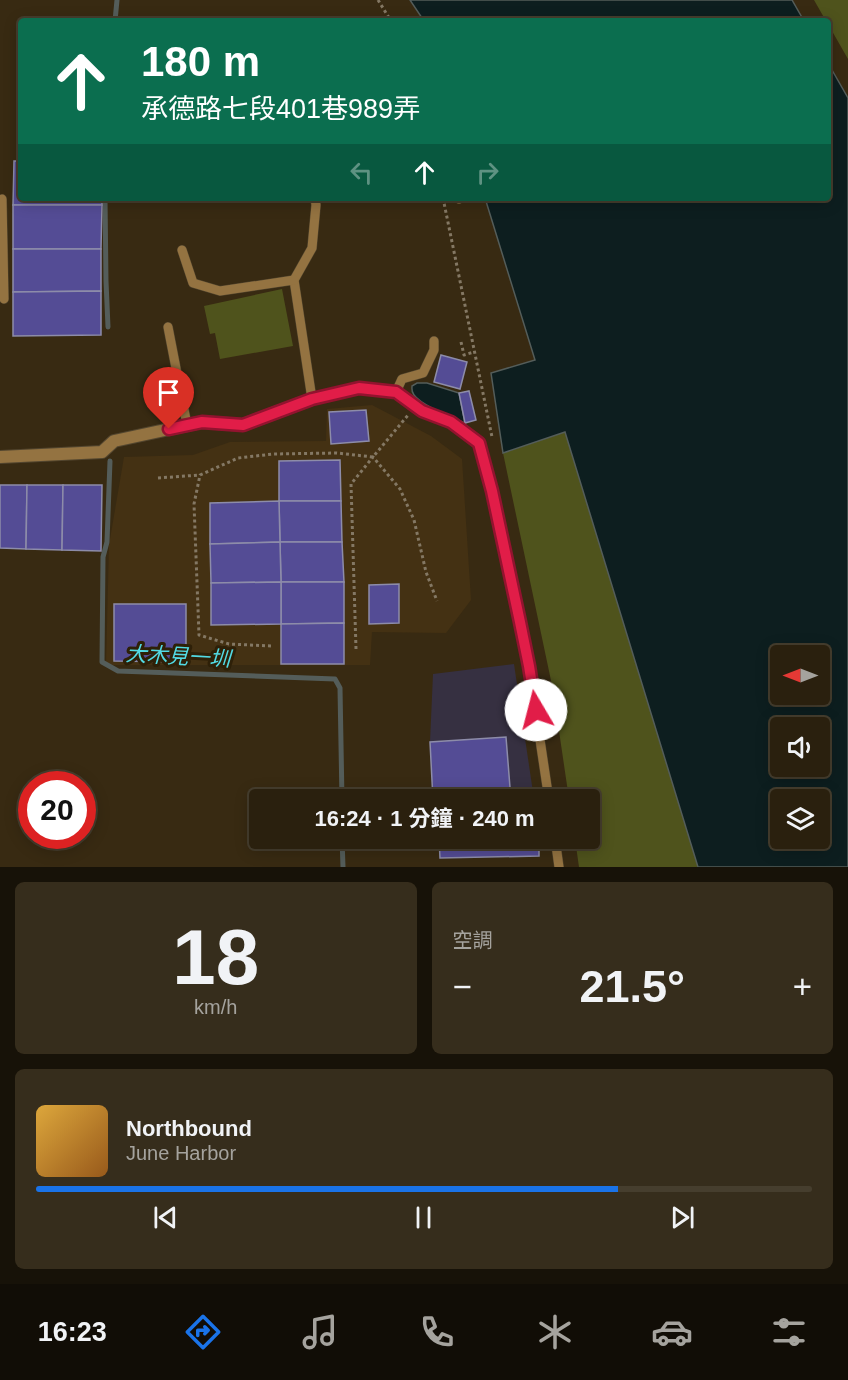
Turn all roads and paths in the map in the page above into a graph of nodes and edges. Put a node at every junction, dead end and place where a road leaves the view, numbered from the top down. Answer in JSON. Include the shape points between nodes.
{"nodes":[{"id":1,"x":378,"y":0,"type":"edge"},
{"id":2,"x":389,"y":18,"type":"edge"},
{"id":3,"x":2,"y":199,"type":"dead end"},
{"id":4,"x":315,"y":201,"type":"edge"},
{"id":5,"x":1,"y":233,"type":"edge"},
{"id":6,"x":182,"y":250,"type":"dead end"},
{"id":7,"x":294,"y":280,"type":"junction"},
{"id":8,"x":4,"y":299,"type":"dead end"},
{"id":9,"x":168,"y":327,"type":"dead end"},
{"id":10,"x":434,"y":341,"type":"dead end"},
{"id":11,"x":461,"y":342,"type":"dead end"},
{"id":12,"x":474,"y":352,"type":"dead end"},
{"id":13,"x":396,"y":392,"type":"junction"},
{"id":14,"x":312,"y":399,"type":"junction"},
{"id":15,"x":416,"y":406,"type":"junction"},
{"id":16,"x":187,"y":425,"type":"junction"},
{"id":17,"x":0,"y":457,"type":"edge"},
{"id":18,"x":374,"y":457,"type":"junction"},
{"id":19,"x":200,"y":475,"type":"junction"},
{"id":20,"x":158,"y":478,"type":"dead end"},
{"id":21,"x":437,"y":601,"type":"dead end"},
{"id":22,"x":271,"y":646,"type":"dead end"},
{"id":23,"x":356,"y":649,"type":"dead end"},
{"id":24,"x":547,"y":789,"type":"edge"},
{"id":25,"x":557,"y":849,"type":"edge"},
{"id":26,"x":559,"y":867,"type":"edge"}],
"edges":[{"from":1,"to":2,"type":"path"},
{"from":3,"to":5,"type":"lane"},
{"from":4,"to":7,"type":"lane","via":[[312,248]]},
{"from":5,"to":8,"type":"lane"},
{"from":6,"to":7,"type":"lane","via":[[193,283],[220,291]]},
{"from":7,"to":14,"type":"lane"},
{"from":9,"to":16,"type":"lane"},
{"from":10,"to":13,"type":"lane","via":[[423,373],[402,379]]},
{"from":11,"to":12,"type":"path","via":[[464,355]]},
{"from":13,"to":14,"type":"lane","via":[[359,388]]},
{"from":13,"to":15,"type":"lane"},
{"from":14,"to":16,"type":"street","via":[[243,425]]},
{"from":15,"to":18,"type":"path"},
{"from":15,"to":24,"type":"lane","via":[[451,422],[479,443],[529,666]]},
{"from":16,"to":17,"type":"street","via":[[114,441],[102,452]]},
{"from":18,"to":19,"type":"path","via":[[273,454],[238,458]]},
{"from":18,"to":21,"type":"path","via":[[400,489],[414,520]]},
{"from":18,"to":23,"type":"path","via":[[351,484]]},
{"from":19,"to":20,"type":"path"},
{"from":19,"to":22,"type":"path","via":[[194,504],[199,635],[229,644]]},
{"from":25,"to":26,"type":"lane"}]}
